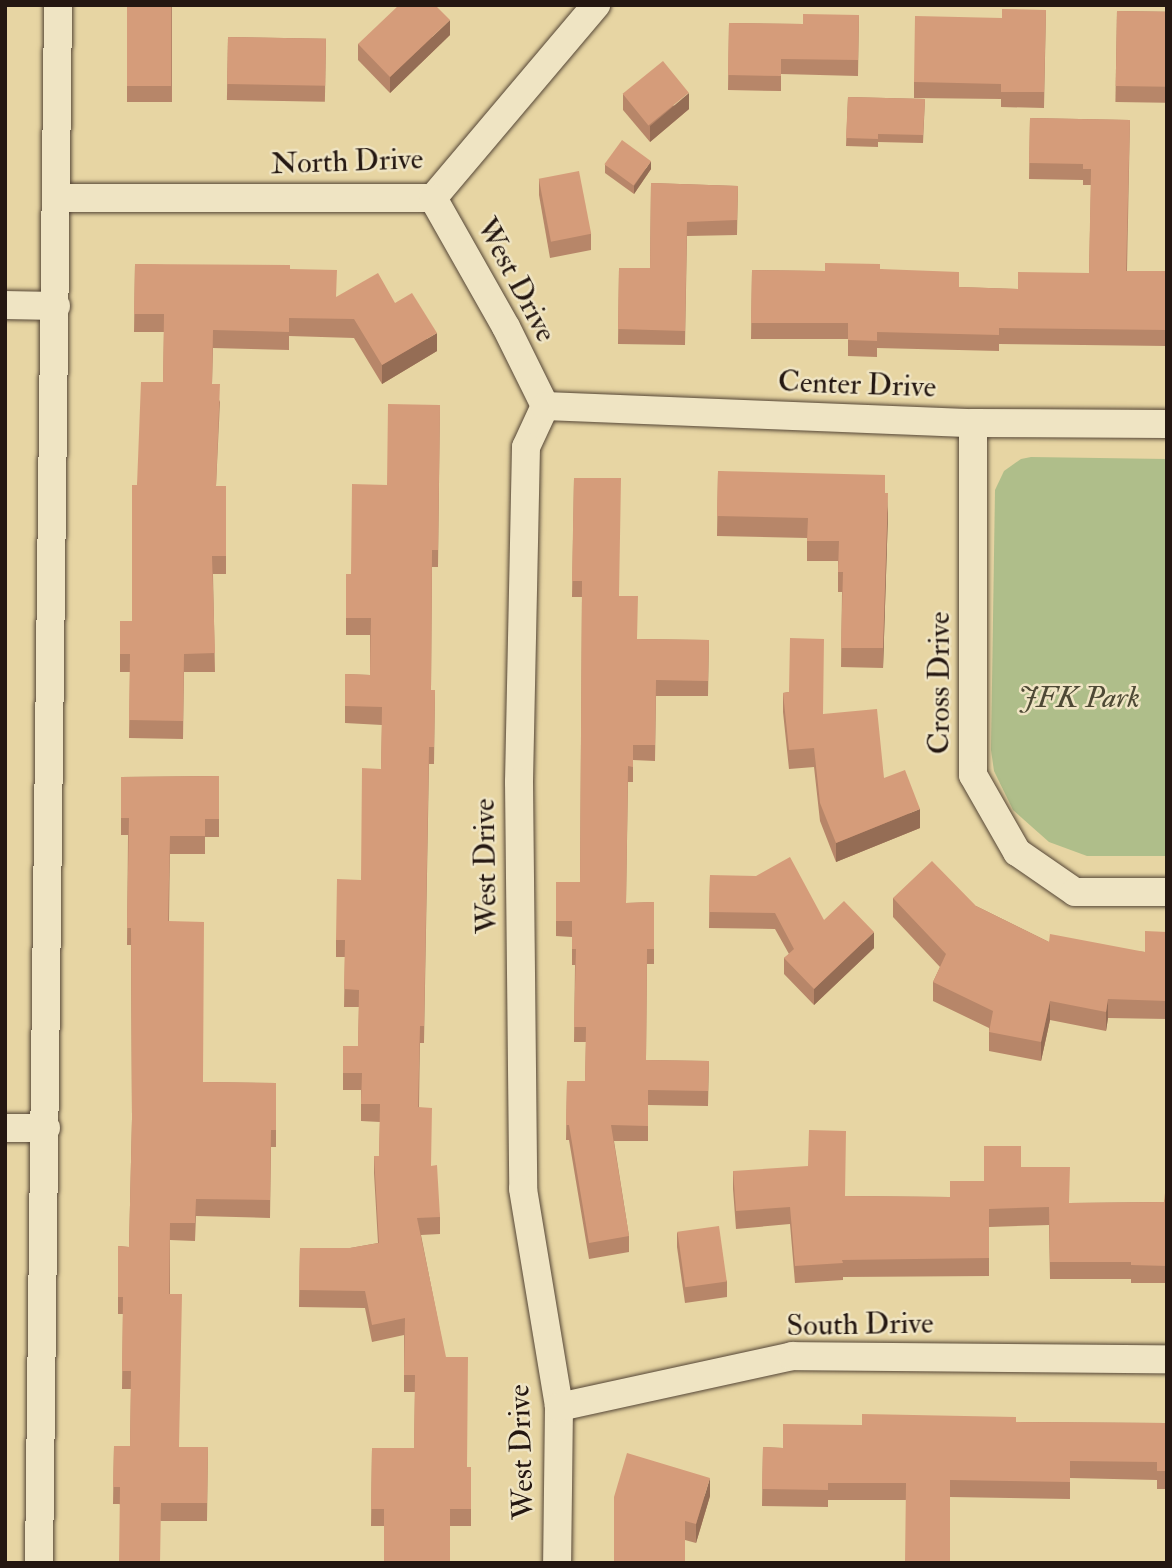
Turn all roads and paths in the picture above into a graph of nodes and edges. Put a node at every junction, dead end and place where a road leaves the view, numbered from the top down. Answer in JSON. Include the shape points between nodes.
{"nodes":[{"id":1,"x":58,"y":5,"type":"edge"},
{"id":2,"x":596,"y":5,"type":"edge"},
{"id":3,"x":56,"y":198,"type":"junction"},
{"id":4,"x":433,"y":198,"type":"junction"},
{"id":5,"x":5,"y":305,"type":"edge"},
{"id":6,"x":56,"y":306,"type":"junction"},
{"id":7,"x":545,"y":406,"type":"junction"},
{"id":8,"x":973,"y":423,"type":"junction"},
{"id":9,"x":1167,"y":424,"type":"edge"},
{"id":10,"x":1167,"y":892,"type":"edge"},
{"id":11,"x":5,"y":1128,"type":"edge"},
{"id":12,"x":46,"y":1128,"type":"junction"},
{"id":13,"x":1167,"y":1359,"type":"edge"},
{"id":14,"x":559,"y":1408,"type":"junction"},
{"id":15,"x":39,"y":1563,"type":"edge"},
{"id":16,"x":557,"y":1563,"type":"edge"}],
"edges":[{"from":1,"to":3,"type":"street"},
{"from":2,"to":4,"type":"street","name":"North Drive"},
{"from":3,"to":4,"type":"street","name":"North Drive"},
{"from":3,"to":6,"type":"street"},
{"from":4,"to":7,"type":"street","name":"West Drive"},
{"from":5,"to":6,"type":"street"},
{"from":6,"to":12,"type":"street"},
{"from":7,"to":8,"type":"street","name":"Center Drive"},
{"from":7,"to":14,"type":"street","name":"West Drive","via":[[526,447],[519,782],[523,1189]]},
{"from":8,"to":9,"type":"street","name":"Center Drive"},
{"from":8,"to":10,"type":"street","name":"Cross Drive","via":[[973,775],[1017,852],[1075,892]]},
{"from":11,"to":12,"type":"street"},
{"from":12,"to":15,"type":"street"},
{"from":13,"to":14,"type":"street","name":"South Drive","via":[[792,1356]]},
{"from":14,"to":16,"type":"street","name":"West Drive"}]}
